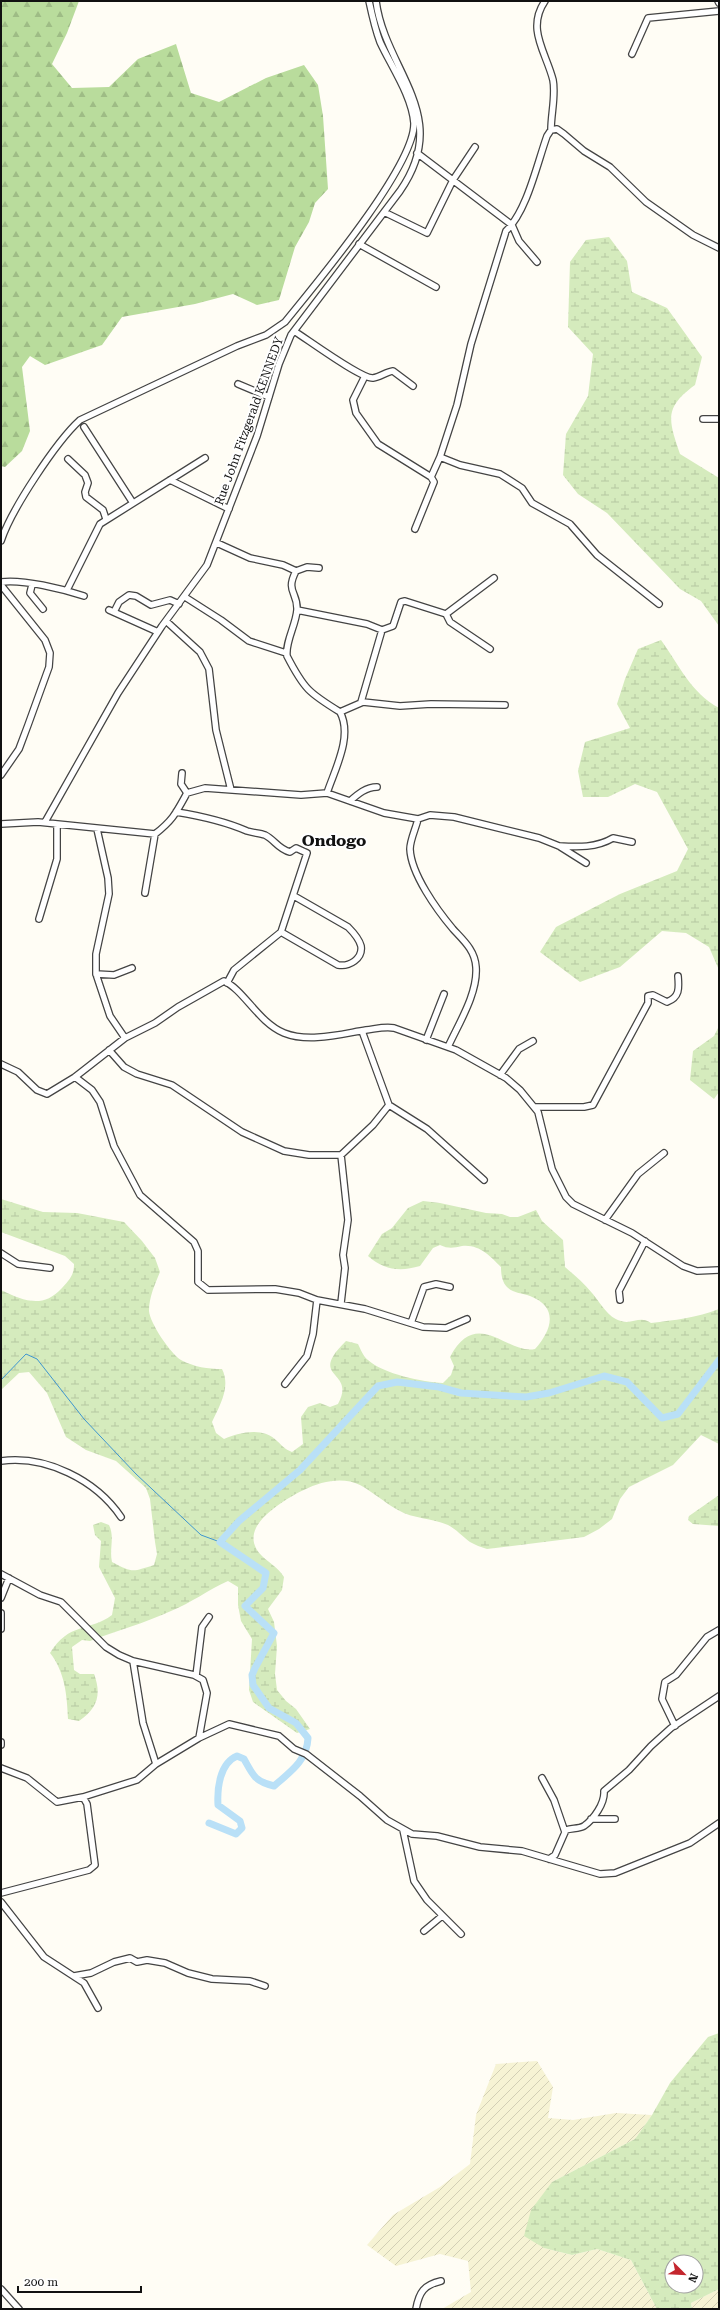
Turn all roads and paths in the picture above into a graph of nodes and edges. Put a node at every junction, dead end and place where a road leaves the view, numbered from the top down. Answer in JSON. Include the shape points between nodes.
{"nodes":[{"id":1,"x":369,"y":1,"type":"edge"},
{"id":2,"x":376,"y":1,"type":"edge"},
{"id":3,"x":545,"y":1,"type":"edge"},
{"id":4,"x":719,"y":11,"type":"edge"},
{"id":5,"x":632,"y":54,"type":"dead end"},
{"id":6,"x":551,"y":130,"type":"junction"},
{"id":7,"x":474,"y":147,"type":"dead end"},
{"id":8,"x":417,"y":153,"type":"junction"},
{"id":9,"x":453,"y":180,"type":"junction"},
{"id":10,"x":384,"y":212,"type":"junction"},
{"id":11,"x":512,"y":225,"type":"junction"},
{"id":12,"x":359,"y":244,"type":"junction"},
{"id":13,"x":719,"y":248,"type":"edge"},
{"id":14,"x":537,"y":262,"type":"dead end"},
{"id":15,"x":436,"y":287,"type":"dead end"},
{"id":16,"x":294,"y":331,"type":"junction"},
{"id":17,"x":365,"y":376,"type":"junction"},
{"id":18,"x":238,"y":384,"type":"dead end"},
{"id":19,"x":413,"y":386,"type":"dead end"},
{"id":20,"x":270,"y":397,"type":"junction"},
{"id":21,"x":703,"y":419,"type":"dead end"},
{"id":22,"x":719,"y":419,"type":"edge"},
{"id":23,"x":84,"y":427,"type":"dead end"},
{"id":24,"x":440,"y":456,"type":"junction"},
{"id":25,"x":205,"y":458,"type":"dead end"},
{"id":26,"x":68,"y":459,"type":"dead end"},
{"id":27,"x":431,"y":477,"type":"junction"},
{"id":28,"x":170,"y":480,"type":"junction"},
{"id":29,"x":132,"y":503,"type":"junction"},
{"id":30,"x":229,"y":509,"type":"junction"},
{"id":31,"x":106,"y":519,"type":"junction"},
{"id":32,"x":415,"y":529,"type":"dead end"},
{"id":33,"x":1,"y":541,"type":"edge"},
{"id":34,"x":217,"y":543,"type":"junction"},
{"id":35,"x":319,"y":568,"type":"dead end"},
{"id":36,"x":296,"y":571,"type":"junction"},
{"id":37,"x":494,"y":578,"type":"dead end"},
{"id":38,"x":1,"y":584,"type":"edge"},
{"id":39,"x":32,"y":585,"type":"junction"},
{"id":40,"x":67,"y":590,"type":"junction"},
{"id":41,"x":84,"y":596,"type":"dead end"},
{"id":42,"x":185,"y":597,"type":"junction"},
{"id":43,"x":179,"y":604,"type":"junction"},
{"id":44,"x":658,"y":604,"type":"dead end"},
{"id":45,"x":43,"y":609,"type":"dead end"},
{"id":46,"x":297,"y":610,"type":"junction"},
{"id":47,"x":446,"y":614,"type":"junction"},
{"id":48,"x":166,"y":621,"type":"junction"},
{"id":49,"x":382,"y":630,"type":"junction"},
{"id":50,"x":158,"y":632,"type":"junction"},
{"id":51,"x":490,"y":649,"type":"dead end"},
{"id":52,"x":286,"y":653,"type":"junction"},
{"id":53,"x":361,"y":702,"type":"junction"},
{"id":54,"x":506,"y":705,"type":"dead end"},
{"id":55,"x":340,"y":712,"type":"junction"},
{"id":56,"x":182,"y":773,"type":"dead end"},
{"id":57,"x":1,"y":775,"type":"edge"},
{"id":58,"x":376,"y":787,"type":"dead end"},
{"id":59,"x":231,"y":790,"type":"junction"},
{"id":60,"x":187,"y":793,"type":"junction"},
{"id":61,"x":327,"y":793,"type":"junction"},
{"id":62,"x":350,"y":801,"type":"junction"},
{"id":63,"x":176,"y":812,"type":"junction"},
{"id":64,"x":418,"y":819,"type":"junction"},
{"id":65,"x":45,"y":822,"type":"junction"},
{"id":66,"x":1,"y":824,"type":"edge"},
{"id":67,"x":57,"y":824,"type":"junction"},
{"id":68,"x":97,"y":829,"type":"junction"},
{"id":69,"x":155,"y":834,"type":"junction"},
{"id":70,"x":632,"y":842,"type":"dead end"},
{"id":71,"x":559,"y":846,"type":"junction"},
{"id":72,"x":586,"y":863,"type":"dead end"},
{"id":73,"x":145,"y":893,"type":"dead end"},
{"id":74,"x":294,"y":896,"type":"junction"},
{"id":75,"x":39,"y":919,"type":"dead end"},
{"id":76,"x":281,"y":932,"type":"junction"},
{"id":77,"x":132,"y":968,"type":"dead end"},
{"id":78,"x":96,"y":974,"type":"junction"},
{"id":79,"x":678,"y":976,"type":"dead end"},
{"id":80,"x":227,"y":982,"type":"junction"},
{"id":81,"x":444,"y":994,"type":"dead end"},
{"id":82,"x":362,"y":1031,"type":"junction"},
{"id":83,"x":124,"y":1038,"type":"junction"},
{"id":84,"x":426,"y":1040,"type":"junction"},
{"id":85,"x":534,"y":1041,"type":"dead end"},
{"id":86,"x":448,"y":1047,"type":"junction"},
{"id":87,"x":109,"y":1050,"type":"junction"},
{"id":88,"x":1,"y":1064,"type":"edge"},
{"id":89,"x":500,"y":1075,"type":"junction"},
{"id":90,"x":76,"y":1077,"type":"junction"},
{"id":91,"x":389,"y":1106,"type":"junction"},
{"id":92,"x":535,"y":1107,"type":"junction"},
{"id":93,"x":664,"y":1153,"type":"dead end"},
{"id":94,"x":331,"y":1154,"type":"junction"},
{"id":95,"x":341,"y":1155,"type":"junction"},
{"id":96,"x":342,"y":1169,"type":"junction"},
{"id":97,"x":484,"y":1180,"type":"dead end"},
{"id":98,"x":605,"y":1220,"type":"junction"},
{"id":99,"x":645,"y":1241,"type":"junction"},
{"id":100,"x":1,"y":1253,"type":"edge"},
{"id":101,"x":50,"y":1268,"type":"dead end"},
{"id":102,"x":719,"y":1270,"type":"edge"},
{"id":103,"x":450,"y":1287,"type":"dead end"},
{"id":104,"x":317,"y":1300,"type":"junction"},
{"id":105,"x":620,"y":1300,"type":"dead end"},
{"id":106,"x":341,"y":1303,"type":"junction"},
{"id":107,"x":467,"y":1319,"type":"dead end"},
{"id":108,"x":411,"y":1323,"type":"junction"},
{"id":109,"x":285,"y":1384,"type":"dead end"},
{"id":110,"x":1,"y":1461,"type":"edge"},
{"id":111,"x":121,"y":1517,"type":"dead end"},
{"id":112,"x":1,"y":1574,"type":"edge"},
{"id":113,"x":9,"y":1578,"type":"junction"},
{"id":114,"x":1,"y":1598,"type":"edge"},
{"id":115,"x":1,"y":1613,"type":"edge"},
{"id":116,"x":209,"y":1617,"type":"dead end"},
{"id":117,"x":1,"y":1629,"type":"edge"},
{"id":118,"x":719,"y":1630,"type":"edge"},
{"id":119,"x":133,"y":1661,"type":"junction"},
{"id":120,"x":196,"y":1676,"type":"junction"},
{"id":121,"x":719,"y":1696,"type":"edge"},
{"id":122,"x":675,"y":1726,"type":"junction"},
{"id":123,"x":199,"y":1738,"type":"junction"},
{"id":124,"x":156,"y":1764,"type":"junction"},
{"id":125,"x":1,"y":1768,"type":"edge"},
{"id":126,"x":542,"y":1778,"type":"dead end"},
{"id":127,"x":83,"y":1797,"type":"junction"},
{"id":128,"x":591,"y":1819,"type":"junction"},
{"id":129,"x":615,"y":1819,"type":"dead end"},
{"id":130,"x":719,"y":1823,"type":"edge"},
{"id":131,"x":403,"y":1830,"type":"junction"},
{"id":132,"x":565,"y":1832,"type":"junction"},
{"id":133,"x":549,"y":1858,"type":"junction"},
{"id":134,"x":1,"y":1893,"type":"edge"},
{"id":135,"x":1,"y":1902,"type":"edge"},
{"id":136,"x":442,"y":1916,"type":"junction"},
{"id":137,"x":424,"y":1931,"type":"dead end"},
{"id":138,"x":461,"y":1934,"type":"dead end"},
{"id":139,"x":74,"y":1976,"type":"junction"},
{"id":140,"x":265,"y":1986,"type":"dead end"},
{"id":141,"x":98,"y":2008,"type":"dead end"},
{"id":142,"x":441,"y":2281,"type":"dead end"},
{"id":143,"x":1,"y":2289,"type":"edge"},
{"id":144,"x":19,"y":2309,"type":"edge"},
{"id":145,"x":416,"y":2309,"type":"edge"}],
"edges":[{"from":1,"to":33,"type":"street","via":[[380,42],[393,65],[414,122],[407,151],[388,187],[285,322],[266,335],[237,346],[80,420],[71,428],[22,501]]},
{"from":2,"to":8,"type":"street","name":"Rue John Fitzgerald KENNEDY","via":[[382,29],[417,106],[420,122]]},
{"from":3,"to":6,"type":"street","via":[[537,15],[536,26],[553,80]]},
{"from":4,"to":5,"type":"street","via":[[648,18]]},
{"from":6,"to":11,"type":"street"},
{"from":6,"to":13,"type":"street","via":[[564,134],[584,151],[610,167],[646,202],[693,235]]},
{"from":7,"to":9,"type":"street"},
{"from":8,"to":9,"type":"street"},
{"from":8,"to":10,"type":"street","name":"Rue John Fitzgerald KENNEDY","via":[[406,183]]},
{"from":9,"to":10,"type":"street","via":[[426,233]]},
{"from":9,"to":11,"type":"street"},
{"from":10,"to":12,"type":"street","name":"Rue John Fitzgerald KENNEDY"},
{"from":11,"to":14,"type":"street","via":[[518,241]]},
{"from":11,"to":24,"type":"street","via":[[506,231],[501,245],[471,344],[454,415]]},
{"from":12,"to":15,"type":"street"},
{"from":12,"to":16,"type":"street","name":"Rue John Fitzgerald KENNEDY"},
{"from":16,"to":17,"type":"street"},
{"from":16,"to":20,"type":"street","name":"Rue John Fitzgerald KENNEDY","via":[[279,364]]},
{"from":17,"to":19,"type":"street","via":[[374,378],[394,371]]},
{"from":17,"to":27,"type":"street","via":[[353,405],[358,417],[378,444]]},
{"from":18,"to":20,"type":"street"},
{"from":20,"to":30,"type":"street","name":"Rue John Fitzgerald KENNEDY"},
{"from":21,"to":22,"type":"street"},
{"from":23,"to":29,"type":"street"},
{"from":24,"to":27,"type":"street"},
{"from":24,"to":44,"type":"street","via":[[460,465],[500,474],[522,488],[532,503],[570,524],[597,555]]},
{"from":25,"to":28,"type":"street"},
{"from":26,"to":31,"type":"street","via":[[85,475],[88,483],[86,497],[103,510]]},
{"from":27,"to":32,"type":"street","via":[[434,482]]},
{"from":28,"to":29,"type":"street"},
{"from":28,"to":30,"type":"street"},
{"from":29,"to":31,"type":"street"},
{"from":30,"to":34,"type":"street","name":"Rue John Fitzgerald KENNEDY"},
{"from":31,"to":40,"type":"street","via":[[94,534]]},
{"from":34,"to":36,"type":"street","via":[[250,558],[283,565]]},
{"from":34,"to":42,"type":"street","name":"Rue John Fitzgerald KENNEDY","via":[[201,576]]},
{"from":35,"to":36,"type":"street","via":[[307,567]]},
{"from":36,"to":46,"type":"street","via":[[290,589]]},
{"from":37,"to":47,"type":"street"},
{"from":38,"to":39,"type":"street","via":[[13,581]]},
{"from":38,"to":57,"type":"street","via":[[45,640],[50,653],[49,667],[28,725],[18,749]]},
{"from":39,"to":40,"type":"street"},
{"from":39,"to":45,"type":"street","via":[[30,593]]},
{"from":40,"to":41,"type":"street"},
{"from":42,"to":43,"type":"street","name":"Rue John Fitzgerald KENNEDY"},
{"from":42,"to":52,"type":"street","via":[[249,641]]},
{"from":43,"to":48,"type":"street","name":"Rue John Fitzgerald KENNEDY"},
{"from":43,"to":50,"type":"street","via":[[170,600],[151,606],[136,596],[129,595],[111,611]]},
{"from":46,"to":49,"type":"street","via":[[367,624]]},
{"from":46,"to":52,"type":"street"},
{"from":47,"to":49,"type":"street","via":[[403,601],[393,626]]},
{"from":47,"to":51,"type":"street","via":[[450,622]]},
{"from":48,"to":50,"type":"street","name":"Rue John Fitzgerald KENNEDY"},
{"from":48,"to":59,"type":"street","via":[[200,652],[209,669],[216,730]]},
{"from":49,"to":53,"type":"street"},
{"from":50,"to":65,"type":"street","name":"Rue John Fitzgerald KENNEDY","via":[[109,708]]},
{"from":52,"to":55,"type":"street","via":[[305,688]]},
{"from":53,"to":54,"type":"street","via":[[374,701],[400,706]]},
{"from":53,"to":55,"type":"street"},
{"from":55,"to":61,"type":"street","via":[[346,722],[345,735]]},
{"from":56,"to":60,"type":"street","via":[[182,784]]},
{"from":58,"to":62,"type":"street","via":[[364,789]]},
{"from":59,"to":60,"type":"street","via":[[205,788]]},
{"from":59,"to":61,"type":"street","via":[[301,795]]},
{"from":60,"to":63,"type":"street"},
{"from":61,"to":62,"type":"street"},
{"from":62,"to":64,"type":"street","via":[[384,813]]},
{"from":63,"to":69,"type":"street","via":[[166,826]]},
{"from":63,"to":74,"type":"street","via":[[210,818],[264,835],[290,852],[296,848],[302,849],[307,853]]},
{"from":64,"to":71,"type":"street","via":[[430,815],[454,817],[539,838]]},
{"from":64,"to":86,"type":"street","via":[[410,847],[411,858],[419,878],[440,913],[469,945],[476,965],[476,980]]},
{"from":65,"to":66,"type":"street","via":[[15,821]]},
{"from":65,"to":67,"type":"street"},
{"from":67,"to":68,"type":"street"},
{"from":67,"to":75,"type":"street","via":[[57,859]]},
{"from":68,"to":69,"type":"street"},
{"from":68,"to":78,"type":"street","via":[[109,894],[96,954]]},
{"from":69,"to":73,"type":"street"},
{"from":70,"to":71,"type":"street","via":[[613,838],[603,844],[582,847]]},
{"from":71,"to":72,"type":"street"},
{"from":74,"to":76,"type":"street"},
{"from":74,"to":76,"type":"street","via":[[348,927],[355,934],[360,952],[355,961],[338,965]]},
{"from":76,"to":80,"type":"street","via":[[234,970]]},
{"from":77,"to":78,"type":"street","via":[[114,976]]},
{"from":78,"to":83,"type":"street","via":[[110,1016]]},
{"from":79,"to":92,"type":"street","via":[[679,991],[674,999],[667,1002],[653,995],[648,996],[648,1002],[593,1105]]},
{"from":80,"to":82,"type":"street","via":[[262,1018],[285,1033],[325,1036]]},
{"from":80,"to":83,"type":"street","via":[[221,982],[155,1023]]},
{"from":81,"to":84,"type":"street"},
{"from":82,"to":84,"type":"street","via":[[390,1028]]},
{"from":82,"to":91,"type":"street"},
{"from":83,"to":87,"type":"street"},
{"from":84,"to":86,"type":"street"},
{"from":85,"to":89,"type":"street","via":[[519,1049]]},
{"from":86,"to":89,"type":"street"},
{"from":87,"to":90,"type":"street"},
{"from":87,"to":94,"type":"street","via":[[130,1070],[172,1085],[226,1122],[284,1151],[309,1155]]},
{"from":88,"to":90,"type":"street","via":[[18,1072],[31,1086],[45,1094]]},
{"from":89,"to":92,"type":"street","via":[[515,1085]]},
{"from":90,"to":104,"type":"street","via":[[92,1090],[100,1102],[114,1146],[140,1195],[194,1242],[198,1251],[198,1282],[201,1286],[208,1290],[274,1289],[299,1293]]},
{"from":91,"to":95,"type":"street"},
{"from":91,"to":97,"type":"street","via":[[427,1130]]},
{"from":92,"to":98,"type":"street","via":[[550,1162],[566,1197],[579,1208]]},
{"from":93,"to":98,"type":"street","via":[[638,1174]]},
{"from":94,"to":95,"type":"street"},
{"from":94,"to":96,"type":"street","via":[[339,1160]]},
{"from":95,"to":96,"type":"street"},
{"from":96,"to":106,"type":"street","via":[[348,1220],[343,1254],[346,1268]]},
{"from":98,"to":99,"type":"street"},
{"from":99,"to":102,"type":"street","via":[[683,1266],[697,1271]]},
{"from":99,"to":105,"type":"street","via":[[619,1291]]},
{"from":100,"to":101,"type":"street","via":[[18,1264]]},
{"from":103,"to":108,"type":"street","via":[[436,1284],[424,1287]]},
{"from":104,"to":106,"type":"street"},
{"from":104,"to":109,"type":"street","via":[[313,1334],[307,1356]]},
{"from":106,"to":108,"type":"street"},
{"from":107,"to":108,"type":"street","via":[[446,1328],[423,1327]]},
{"from":110,"to":111,"type":"street","via":[[28,1459],[69,1473],[102,1494]]},
{"from":112,"to":113,"type":"street"},
{"from":113,"to":114,"type":"street"},
{"from":113,"to":119,"type":"street","via":[[40,1595],[61,1602],[106,1647]]},
{"from":115,"to":117,"type":"street"},
{"from":116,"to":120,"type":"street","via":[[202,1627]]},
{"from":118,"to":122,"type":"street","via":[[707,1637],[676,1675],[665,1682],[662,1699]]},
{"from":119,"to":120,"type":"street"},
{"from":119,"to":124,"type":"street","via":[[142,1723]]},
{"from":120,"to":123,"type":"street","via":[[203,1680],[207,1694]]},
{"from":121,"to":122,"type":"street"},
{"from":122,"to":128,"type":"street","via":[[604,1791],[605,1798]]},
{"from":123,"to":124,"type":"street"},
{"from":123,"to":131,"type":"street","via":[[229,1724],[278,1736],[294,1749],[306,1754]]},
{"from":124,"to":127,"type":"street","via":[[136,1780]]},
{"from":125,"to":127,"type":"street","via":[[28,1778],[57,1802]]},
{"from":126,"to":132,"type":"street","via":[[554,1800]]},
{"from":127,"to":134,"type":"street","via":[[87,1804],[95,1865],[89,1870]]},
{"from":128,"to":129,"type":"street"},
{"from":128,"to":132,"type":"street","via":[[584,1826]]},
{"from":130,"to":133,"type":"street","via":[[690,1843],[615,1873],[600,1874]]},
{"from":131,"to":133,"type":"street","via":[[415,1835],[438,1836],[480,1847],[517,1850]]},
{"from":131,"to":136,"type":"street","via":[[414,1881]]},
{"from":132,"to":133,"type":"street","via":[[555,1855]]},
{"from":135,"to":139,"type":"street","via":[[44,1958]]},
{"from":136,"to":137,"type":"street"},
{"from":136,"to":138,"type":"street"},
{"from":139,"to":140,"type":"street","via":[[91,1973],[114,1962],[130,1958],[138,1962],[147,1960],[165,1963],[188,1973],[212,1979],[250,1981]]},
{"from":139,"to":141,"type":"street","via":[[88,1988]]},
{"from":142,"to":145,"type":"street","via":[[422,2289]]},
{"from":143,"to":144,"type":"street"}]}
